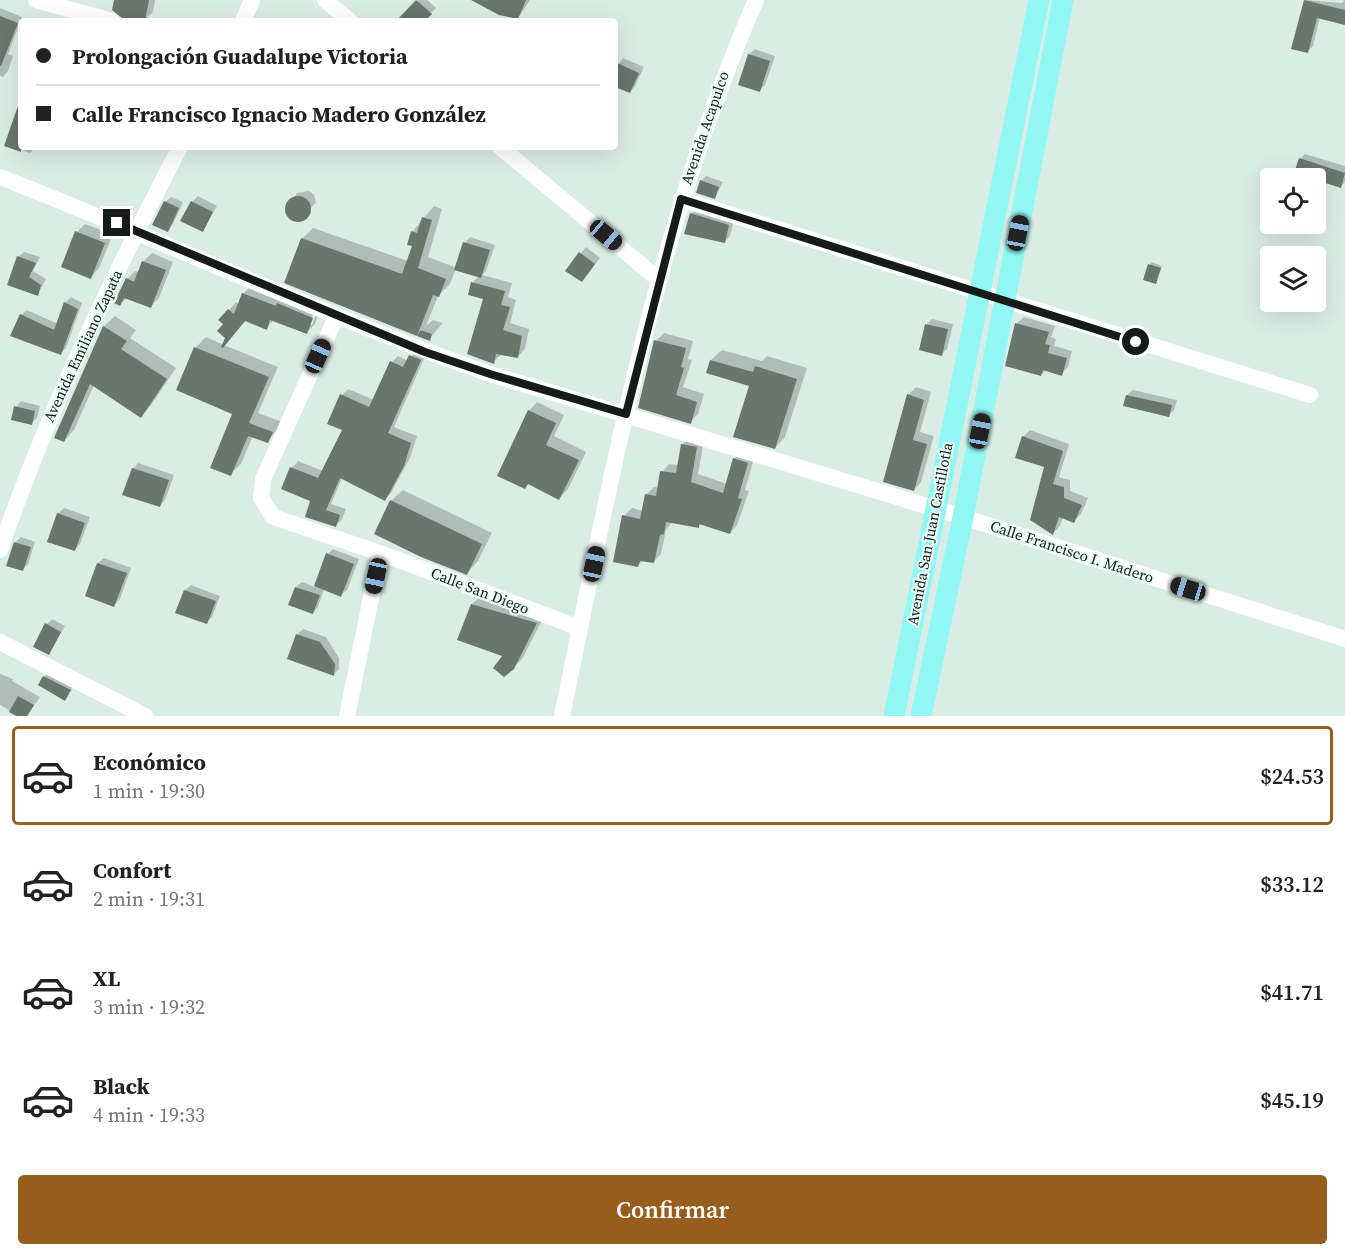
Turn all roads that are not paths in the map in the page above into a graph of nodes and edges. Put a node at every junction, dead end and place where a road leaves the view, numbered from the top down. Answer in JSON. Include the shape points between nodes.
{"nodes":[{"id":1,"x":36,"y":0,"type":"edge"},
{"id":2,"x":252,"y":0,"type":"edge"},
{"id":3,"x":325,"y":0,"type":"edge"},
{"id":4,"x":756,"y":0,"type":"edge"},
{"id":5,"x":1040,"y":0,"type":"edge"},
{"id":6,"x":1063,"y":0,"type":"edge"},
{"id":7,"x":101,"y":18,"type":"edge"},
{"id":8,"x":244,"y":18,"type":"edge"},
{"id":9,"x":346,"y":18,"type":"edge"},
{"id":10,"x":178,"y":150,"type":"edge"},
{"id":11,"x":504,"y":150,"type":"edge"},
{"id":12,"x":0,"y":177,"type":"edge"},
{"id":13,"x":681,"y":199,"type":"junction"},
{"id":14,"x":136,"y":231,"type":"junction"},
{"id":15,"x":658,"y":279,"type":"junction"},
{"id":16,"x":978,"y":291,"type":"junction"},
{"id":17,"x":1005,"y":301,"type":"junction"},
{"id":18,"x":337,"y":315,"type":"junction"},
{"id":19,"x":1310,"y":395,"type":"dead end"},
{"id":20,"x":626,"y":414,"type":"junction"},
{"id":21,"x":935,"y":509,"type":"junction"},
{"id":22,"x":963,"y":517,"type":"junction"},
{"id":23,"x":0,"y":550,"type":"edge"},
{"id":24,"x":380,"y":553,"type":"junction"},
{"id":25,"x":580,"y":628,"type":"junction"},
{"id":26,"x":1345,"y":639,"type":"edge"},
{"id":27,"x":0,"y":642,"type":"edge"},
{"id":28,"x":145,"y":716,"type":"edge"},
{"id":29,"x":347,"y":716,"type":"edge"},
{"id":30,"x":562,"y":716,"type":"edge"},
{"id":31,"x":894,"y":716,"type":"edge"},
{"id":32,"x":921,"y":716,"type":"edge"}],
"edges":[{"from":1,"to":7,"type":"street"},
{"from":2,"to":8,"type":"street"},
{"from":3,"to":9,"type":"street"},
{"from":4,"to":13,"type":"street","name":"Avenida Acapulco","via":[[722,78]]},
{"from":5,"to":16,"type":"main road","name":"Avenida San Juan Castillotla"},
{"from":6,"to":17,"type":"main road","name":"Avenida San Juan Castillotla"},
{"from":10,"to":14,"type":"street","name":"Avenida Emiliano Zapata"},
{"from":11,"to":15,"type":"street"},
{"from":12,"to":14,"type":"street","name":"Calle Francisco I. Madero"},
{"from":13,"to":15,"type":"street","name":"Avenida Acapulco"},
{"from":13,"to":16,"type":"street"},
{"from":14,"to":18,"type":"street","name":"Calle Francisco I. Madero"},
{"from":14,"to":23,"type":"street","name":"Avenida Emiliano Zapata","via":[[59,393]]},
{"from":15,"to":20,"type":"street","name":"Avenida Acapulco"},
{"from":16,"to":17,"type":"street"},
{"from":16,"to":21,"type":"main road","name":"Avenida San Juan Castillotla"},
{"from":17,"to":19,"type":"street"},
{"from":17,"to":22,"type":"main road","name":"Avenida San Juan Castillotla"},
{"from":18,"to":20,"type":"street","name":"Calle Francisco I. Madero","via":[[425,352]]},
{"from":18,"to":24,"type":"street","name":"Calle San Diego","via":[[263,479],[261,498],[273,517]]},
{"from":20,"to":21,"type":"street","name":"Calle Francisco I. Madero"},
{"from":20,"to":25,"type":"street","name":"Avenida Acapulco"},
{"from":21,"to":22,"type":"street","name":"Calle Francisco I. Madero"},
{"from":21,"to":31,"type":"main road","name":"Avenida San Juan Castillotla"},
{"from":22,"to":26,"type":"street","name":"Calle Francisco I. Madero"},
{"from":22,"to":32,"type":"main road","name":"Avenida San Juan Castillotla"},
{"from":24,"to":25,"type":"street","name":"Calle San Diego"},
{"from":24,"to":29,"type":"street"},
{"from":25,"to":30,"type":"street","name":"Avenida Acapulco"},
{"from":27,"to":28,"type":"street"}]}
